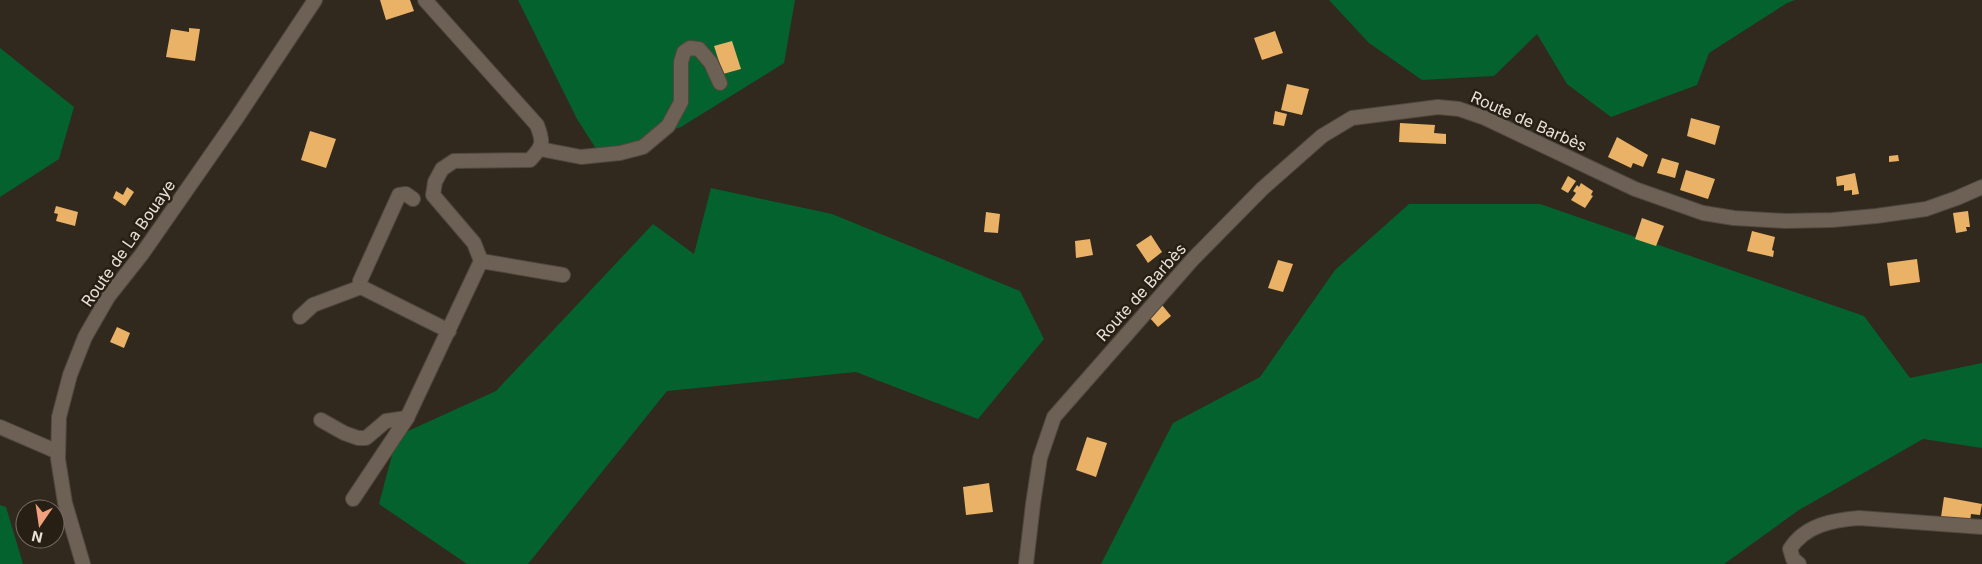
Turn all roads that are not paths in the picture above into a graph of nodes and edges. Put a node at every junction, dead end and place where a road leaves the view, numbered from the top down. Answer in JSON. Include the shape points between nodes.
{"nodes":[{"id":1,"x":315,"y":0,"type":"edge"},
{"id":2,"x":425,"y":0,"type":"edge"},
{"id":3,"x":720,"y":83,"type":"dead end"},
{"id":4,"x":540,"y":149,"type":"junction"},
{"id":5,"x":1982,"y":187,"type":"edge"},
{"id":6,"x":413,"y":198,"type":"dead end"},
{"id":7,"x":481,"y":261,"type":"junction"},
{"id":8,"x":563,"y":275,"type":"dead end"},
{"id":9,"x":361,"y":287,"type":"junction"},
{"id":10,"x":300,"y":317,"type":"dead end"},
{"id":11,"x":449,"y":330,"type":"junction"},
{"id":12,"x":407,"y":418,"type":"junction"},
{"id":13,"x":321,"y":420,"type":"dead end"},
{"id":14,"x":0,"y":427,"type":"edge"},
{"id":15,"x":58,"y":452,"type":"junction"},
{"id":16,"x":354,"y":499,"type":"dead end"},
{"id":17,"x":1982,"y":527,"type":"edge"},
{"id":18,"x":84,"y":564,"type":"edge"},
{"id":19,"x":1026,"y":564,"type":"edge"},
{"id":20,"x":1799,"y":564,"type":"edge"}],
"edges":[{"from":1,"to":15,"type":"street","name":"Route de La Bouaye","via":[[236,119],[103,305],[85,337],[70,375],[59,417]]},
{"from":2,"to":4,"type":"street","via":[[537,125],[543,138]]},
{"from":3,"to":4,"type":"street","via":[[711,63],[699,49],[690,48],[684,52],[681,62],[681,102],[668,126],[642,147],[580,158]]},
{"from":4,"to":7,"type":"street","via":[[530,160],[454,161],[442,169],[435,182],[433,195],[474,243]]},
{"from":5,"to":19,"type":"street","name":"Route de Barbès","via":[[1926,209],[1876,216],[1832,220],[1734,218],[1703,213],[1635,189],[1485,118],[1459,109],[1438,107],[1352,118],[1322,136],[1255,196],[1193,259],[1054,417],[1040,458]]},
{"from":6,"to":9,"type":"street","via":[[399,195],[360,281]]},
{"from":7,"to":8,"type":"street"},
{"from":7,"to":11,"type":"street"},
{"from":9,"to":10,"type":"street","via":[[313,305]]},
{"from":9,"to":11,"type":"street"},
{"from":11,"to":12,"type":"street"},
{"from":12,"to":13,"type":"street","via":[[386,421],[366,438],[358,438]]},
{"from":12,"to":16,"type":"street"},
{"from":14,"to":15,"type":"street"},
{"from":15,"to":18,"type":"street","name":"Route de La Bouaye","via":[[65,503]]},
{"from":17,"to":20,"type":"street","via":[[1839,519],[1816,526],[1796,538],[1790,548],[1793,559]]}]}
